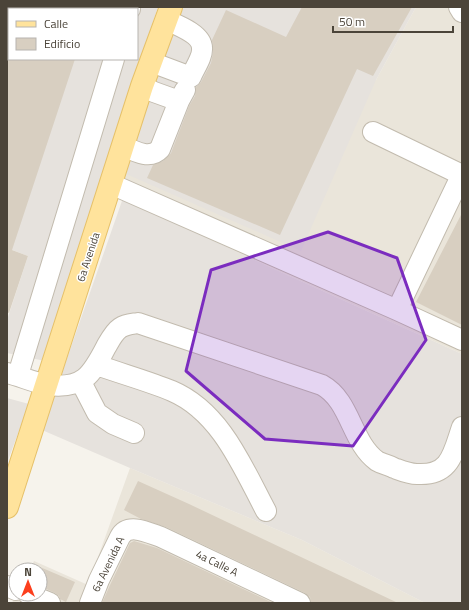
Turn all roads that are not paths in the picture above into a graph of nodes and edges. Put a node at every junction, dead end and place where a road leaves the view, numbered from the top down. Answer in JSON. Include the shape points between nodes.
{"nodes":[{"id":1,"x":459,"y":7,"type":"edge"},
{"id":2,"x":462,"y":12,"type":"edge"},
{"id":3,"x":168,"y":14,"type":"edge"},
{"id":4,"x":114,"y":60,"type":"edge"},
{"id":5,"x":151,"y":62,"type":"junction"},
{"id":6,"x":191,"y":77,"type":"junction"},
{"id":7,"x":142,"y":86,"type":"junction"},
{"id":8,"x":179,"y":101,"type":"junction"},
{"id":9,"x":373,"y":132,"type":"dead end"},
{"id":10,"x":123,"y":146,"type":"junction"},
{"id":11,"x":462,"y":175,"type":"edge"},
{"id":12,"x":111,"y":184,"type":"junction"},
{"id":13,"x":397,"y":310,"type":"junction"},
{"id":14,"x":462,"y":340,"type":"edge"},
{"id":15,"x":97,"y":365,"type":"junction"},
{"id":16,"x":12,"y":374,"type":"edge"},
{"id":17,"x":81,"y":382,"type":"junction"},
{"id":18,"x":47,"y":385,"type":"junction"},
{"id":19,"x":462,"y":427,"type":"edge"},
{"id":20,"x":134,"y":433,"type":"dead end"},
{"id":21,"x":7,"y":507,"type":"edge"},
{"id":22,"x":266,"y":511,"type":"dead end"},
{"id":23,"x":131,"y":530,"type":"joint"},
{"id":24,"x":90,"y":603,"type":"edge"},
{"id":25,"x":300,"y":603,"type":"edge"}],
"edges":[{"from":1,"to":2,"type":"street"},
{"from":3,"to":5,"type":"main road","name":"6a Avenida"},
{"from":3,"to":6,"type":"street","via":[[200,40],[202,48]]},
{"from":4,"to":16,"type":"street"},
{"from":5,"to":6,"type":"street"},
{"from":5,"to":7,"type":"main road","name":"6a Avenida"},
{"from":6,"to":8,"type":"street"},
{"from":7,"to":8,"type":"street"},
{"from":7,"to":10,"type":"main road","name":"6a Avenida"},
{"from":8,"to":10,"type":"street","via":[[157,152],[147,154]]},
{"from":9,"to":11,"type":"street"},
{"from":10,"to":12,"type":"main road","name":"6a Avenida"},
{"from":11,"to":13,"type":"street"},
{"from":12,"to":13,"type":"street"},
{"from":12,"to":18,"type":"main road","name":"6a Avenida"},
{"from":13,"to":14,"type":"street"},
{"from":15,"to":17,"type":"street"},
{"from":15,"to":19,"type":"street","via":[[114,333],[121,327],[138,323],[315,382],[338,398],[362,444],[377,461],[410,474],[429,475],[442,470],[452,457]]},
{"from":15,"to":22,"type":"street","via":[[172,391],[201,410],[219,429]]},
{"from":16,"to":18,"type":"street"},
{"from":17,"to":18,"type":"street"},
{"from":17,"to":20,"type":"street","via":[[97,414],[108,422]]},
{"from":18,"to":21,"type":"main road","name":"6a Avenida"},
{"from":23,"to":24,"type":"street","name":"6a Avenida A","via":[[122,533]]},
{"from":23,"to":25,"type":"street","name":"4a Calle A","via":[[150,533],[173,542]]}]}
